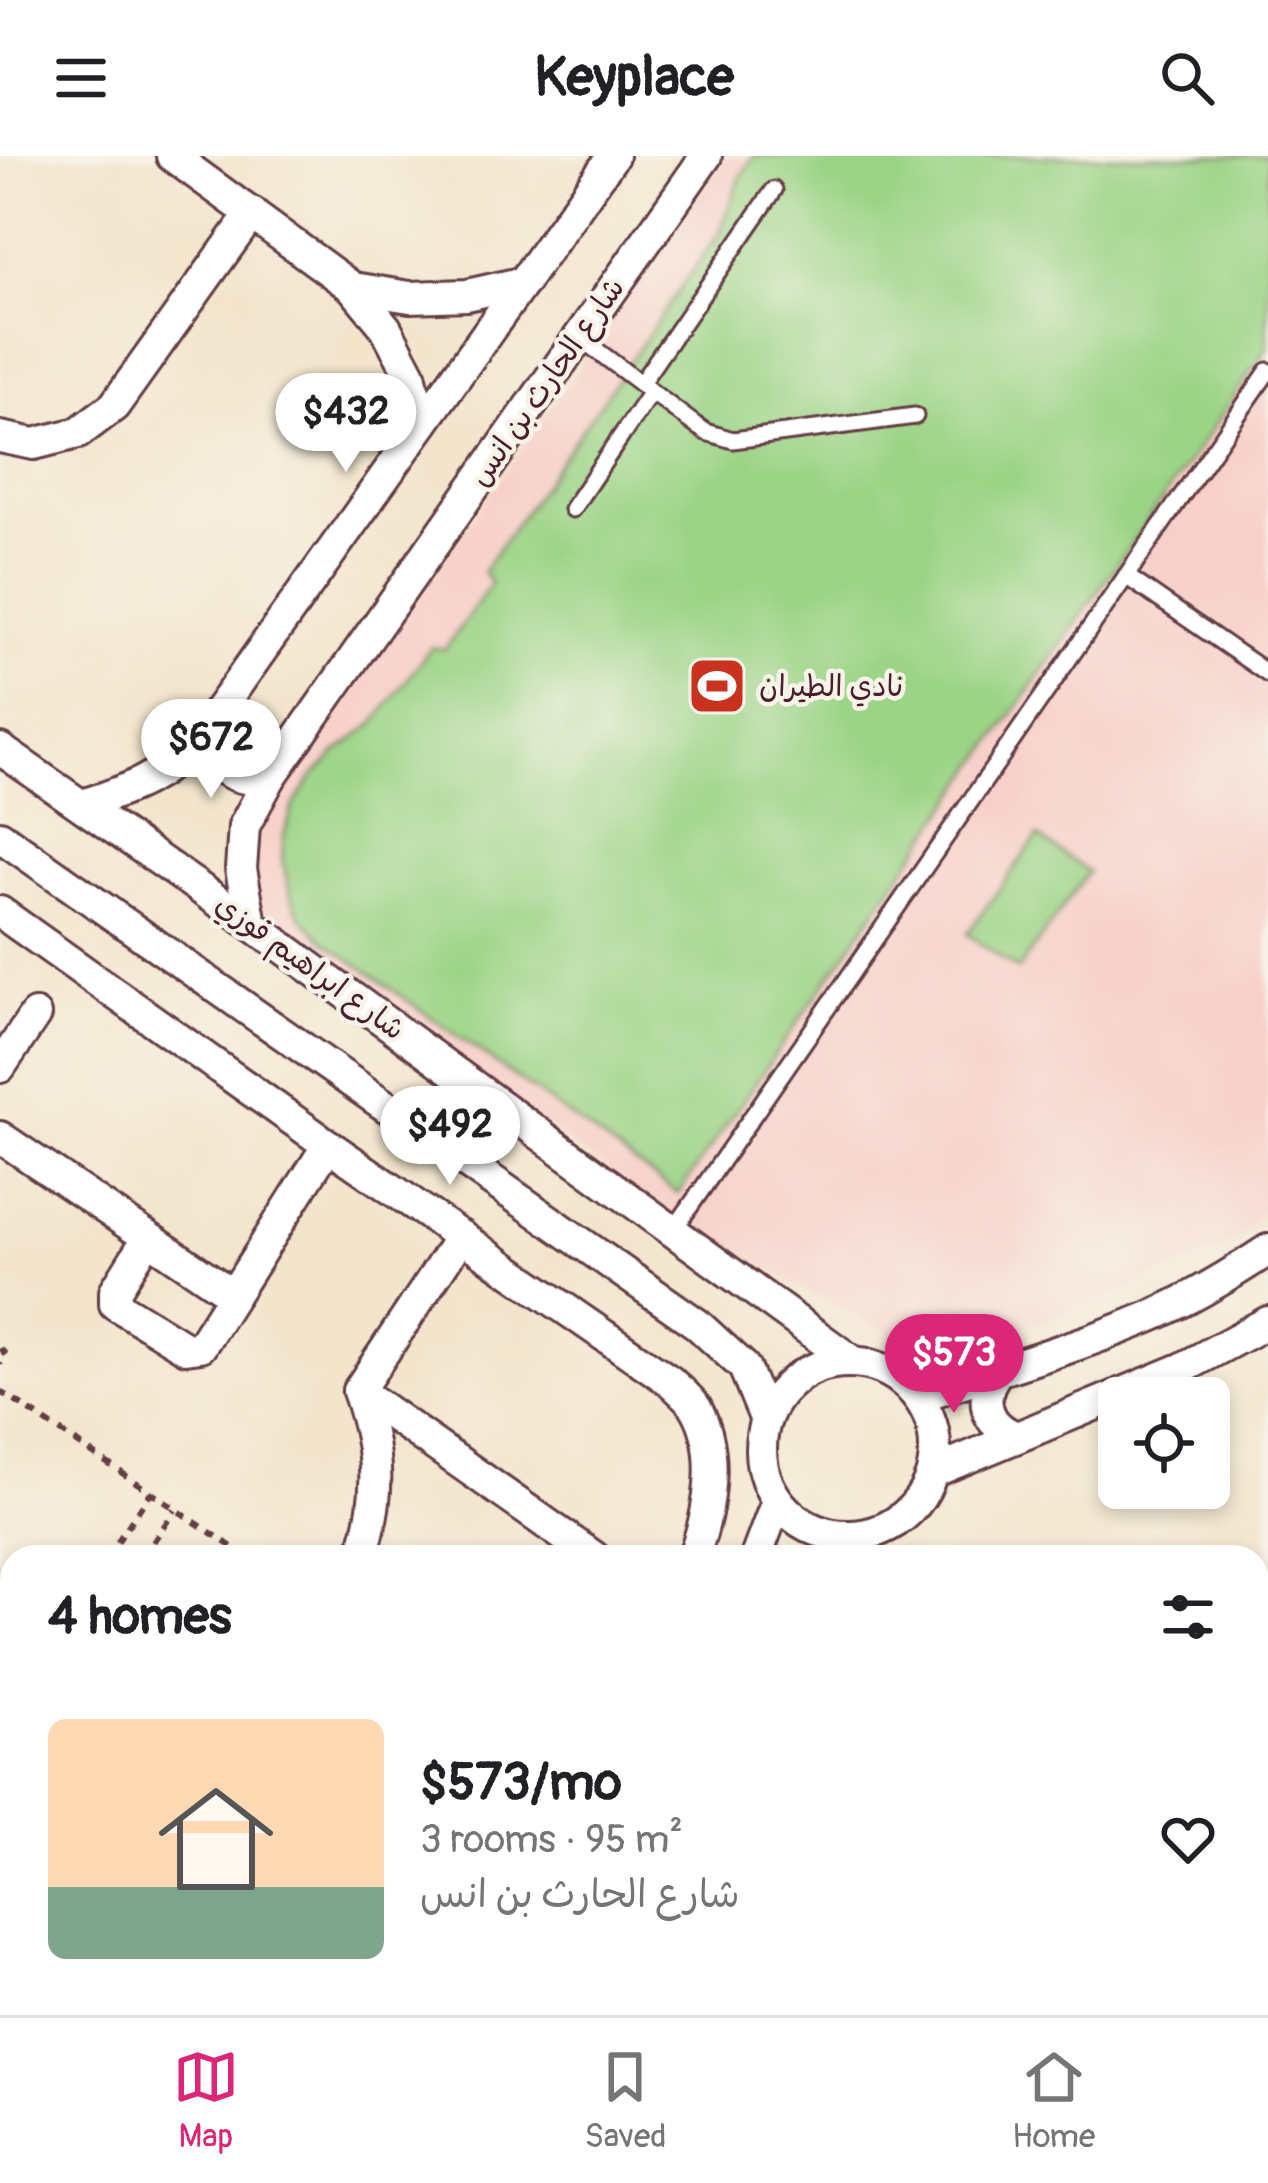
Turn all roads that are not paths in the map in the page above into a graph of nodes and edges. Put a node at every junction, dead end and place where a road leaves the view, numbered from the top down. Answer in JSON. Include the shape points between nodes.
{"nodes":[{"id":1,"x":172,"y":156,"type":"edge"},
{"id":2,"x":613,"y":156,"type":"edge"},
{"id":3,"x":706,"y":156,"type":"edge"},
{"id":4,"x":774,"y":190,"type":"dead end"},
{"id":5,"x":252,"y":213,"type":"junction"},
{"id":6,"x":524,"y":282,"type":"junction"},
{"id":7,"x":353,"y":288,"type":"junction"},
{"id":8,"x":579,"y":337,"type":"junction"},
{"id":9,"x":1268,"y":371,"type":"edge"},
{"id":10,"x":646,"y":388,"type":"junction"},
{"id":11,"x":915,"y":416,"type":"dead end"},
{"id":12,"x":422,"y":424,"type":"junction"},
{"id":13,"x":0,"y":437,"type":"edge"},
{"id":14,"x":572,"y":509,"type":"dead end"},
{"id":15,"x":1126,"y":576,"type":"junction"},
{"id":16,"x":1268,"y":674,"type":"edge"},
{"id":17,"x":199,"y":738,"type":"junction"},
{"id":18,"x":0,"y":748,"type":"edge"},
{"id":19,"x":270,"y":778,"type":"junction"},
{"id":20,"x":82,"y":805,"type":"junction"},
{"id":21,"x":0,"y":836,"type":"edge"},
{"id":22,"x":0,"y":912,"type":"edge"},
{"id":23,"x":251,"y":924,"type":"junction"},
{"id":24,"x":35,"y":1015,"type":"dead end"},
{"id":25,"x":0,"y":1067,"type":"edge"},
{"id":26,"x":0,"y":1137,"type":"edge"},
{"id":27,"x":328,"y":1145,"type":"junction"},
{"id":28,"x":673,"y":1231,"type":"junction"},
{"id":29,"x":461,"y":1236,"type":"junction"},
{"id":30,"x":148,"y":1238,"type":"junction"},
{"id":31,"x":1268,"y":1250,"type":"edge"},
{"id":32,"x":233,"y":1295,"type":"junction"},
{"id":33,"x":1268,"y":1322,"type":"edge"},
{"id":34,"x":850,"y":1360,"type":"junction"},
{"id":35,"x":1000,"y":1369,"type":"junction"},
{"id":36,"x":358,"y":1391,"type":"junction"},
{"id":37,"x":920,"y":1396,"type":"junction"},
{"id":38,"x":765,"y":1418,"type":"junction"},
{"id":39,"x":1017,"y":1437,"type":"junction"},
{"id":40,"x":933,"y":1472,"type":"junction"},
{"id":41,"x":777,"y":1501,"type":"junction"},
{"id":42,"x":365,"y":1545,"type":"edge"},
{"id":43,"x":577,"y":1545,"type":"edge"},
{"id":44,"x":696,"y":1545,"type":"edge"},
{"id":45,"x":761,"y":1545,"type":"edge"},
{"id":46,"x":856,"y":1545,"type":"edge"},
{"id":47,"x":860,"y":1545,"type":"edge"}],
"edges":[{"from":1,"to":5,"type":"street"},
{"from":2,"to":6,"type":"street"},
{"from":3,"to":8,"type":"street","name":"شارع الحارث بن انس"},
{"from":4,"to":10,"type":"lane"},
{"from":5,"to":7,"type":"street"},
{"from":5,"to":13,"type":"street","via":[[113,406],[78,434],[34,444]]},
{"from":6,"to":7,"type":"street","via":[[467,295]]},
{"from":6,"to":12,"type":"street"},
{"from":7,"to":12,"type":"street","via":[[410,374]]},
{"from":8,"to":10,"type":"lane"},
{"from":8,"to":19,"type":"street","name":"شارع الحارث بن انس"},
{"from":9,"to":15,"type":"lane"},
{"from":10,"to":11,"type":"lane","via":[[706,432],[733,440]]},
{"from":10,"to":14,"type":"lane"},
{"from":12,"to":17,"type":"street"},
{"from":15,"to":16,"type":"lane"},
{"from":15,"to":28,"type":"lane"},
{"from":17,"to":19,"type":"street","via":[[227,773]]},
{"from":17,"to":20,"type":"street","via":[[162,773]]},
{"from":18,"to":20,"type":"street","name":"شارع ابراهيم فوزي"},
{"from":19,"to":23,"type":"street","name":"شارع الحارث بن انس","via":[[244,826],[241,869]]},
{"from":20,"to":23,"type":"street","name":"شارع ابراهيم فوزي"},
{"from":21,"to":38,"type":"street","via":[[698,1324],[744,1367]]},
{"from":22,"to":27,"type":"street"},
{"from":23,"to":28,"type":"street","name":"شارع ابراهيم فوزي"},
{"from":24,"to":25,"type":"street"},
{"from":26,"to":30,"type":"street"},
{"from":27,"to":29,"type":"street"},
{"from":27,"to":32,"type":"street"},
{"from":28,"to":34,"type":"street","name":"شارع ابراهيم فوزي"},
{"from":29,"to":36,"type":"street"},
{"from":29,"to":44,"type":"street","via":[[695,1406],[710,1474]]},
{"from":30,"to":32,"type":"street"},
{"from":30,"to":32,"type":"street","via":[[115,1291],[116,1304],[191,1349],[201,1346]]},
{"from":31,"to":35,"type":"street","via":[[1150,1317]]},
{"from":33,"to":39,"type":"street","via":[[1183,1368]]},
{"from":34,"to":37,"type":"street","via":[[889,1370]]},
{"from":34,"to":38,"type":"street","via":[[814,1367],[785,1387]]},
{"from":35,"to":37,"type":"street"},
{"from":35,"to":39,"type":"street","via":[[986,1406],[996,1426]]},
{"from":36,"to":42,"type":"street","via":[[373,1434],[376,1482]]},
{"from":36,"to":43,"type":"street"},
{"from":37,"to":40,"type":"street","via":[[932,1420]]},
{"from":38,"to":41,"type":"street","via":[[764,1475]]},
{"from":39,"to":40,"type":"street"},
{"from":40,"to":47,"type":"street","via":[[919,1501]]},
{"from":41,"to":45,"type":"street"},
{"from":41,"to":46,"type":"street","via":[[794,1519]]}]}
